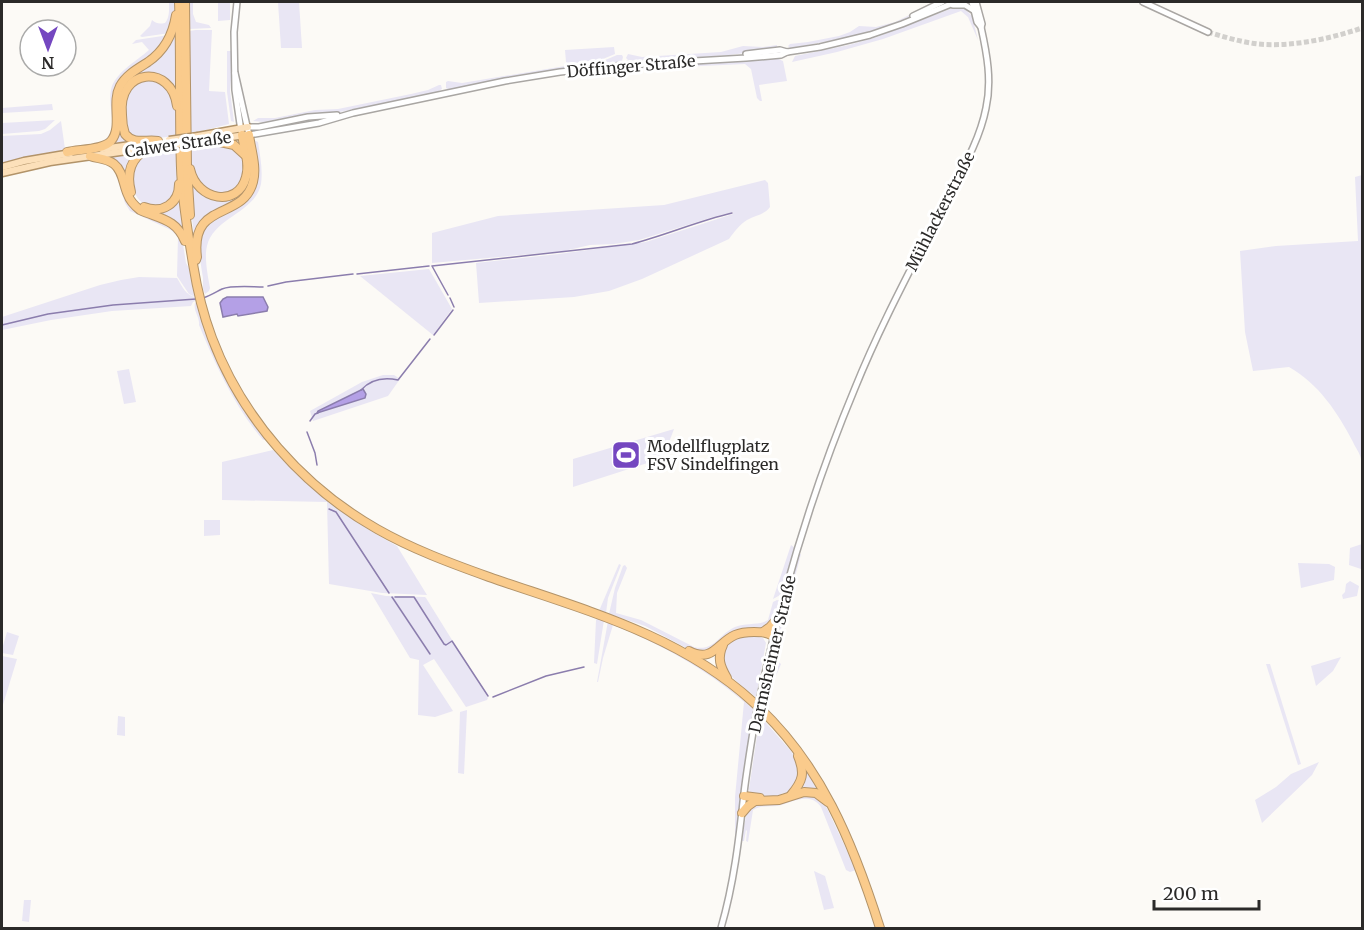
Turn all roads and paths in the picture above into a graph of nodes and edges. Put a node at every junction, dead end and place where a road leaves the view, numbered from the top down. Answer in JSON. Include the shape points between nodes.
{"nodes":[{"id":1,"x":178,"y":2,"type":"edge"},
{"id":2,"x":185,"y":2,"type":"edge"},
{"id":3,"x":237,"y":2,"type":"edge"},
{"id":4,"x":942,"y":2,"type":"edge"},
{"id":5,"x":956,"y":2,"type":"edge"},
{"id":6,"x":976,"y":2,"type":"edge"},
{"id":7,"x":1143,"y":2,"type":"edge"},
{"id":8,"x":949,"y":5,"type":"junction"},
{"id":9,"x":976,"y":11,"type":"junction"},
{"id":10,"x":908,"y":21,"type":"junction"},
{"id":11,"x":1208,"y":32,"type":"tunnel mouth"},
{"id":12,"x":547,"y":74,"type":"joint"},
{"id":13,"x":183,"y":124,"type":"junction"},
{"id":14,"x":245,"y":132,"type":"junction"},
{"id":15,"x":198,"y":139,"type":"junction"},
{"id":16,"x":211,"y":140,"type":"junction"},
{"id":17,"x":158,"y":141,"type":"junction"},
{"id":18,"x":169,"y":142,"type":"junction"},
{"id":19,"x":147,"y":149,"type":"junction"},
{"id":20,"x":67,"y":152,"type":"junction"},
{"id":21,"x":90,"y":156,"type":"junction"},
{"id":22,"x":246,"y":156,"type":"junction"},
{"id":23,"x":181,"y":165,"type":"junction"},
{"id":24,"x":2,"y":167,"type":"edge"},
{"id":25,"x":2,"y":173,"type":"edge"},
{"id":26,"x":196,"y":260,"type":"junction"},
{"id":27,"x":194,"y":272,"type":"junction"},
{"id":28,"x":200,"y":290,"type":"junction"},
{"id":29,"x":855,"y":387,"type":"joint"},
{"id":30,"x":778,"y":618,"type":"junction"},
{"id":31,"x":759,"y":632,"type":"junction"},
{"id":32,"x":773,"y":638,"type":"junction"},
{"id":33,"x":724,"y":643,"type":"junction"},
{"id":34,"x":676,"y":648,"type":"junction"},
{"id":35,"x":730,"y":682,"type":"junction"},
{"id":36,"x":796,"y":749,"type":"junction"},
{"id":37,"x":791,"y":795,"type":"junction"},
{"id":38,"x":744,"y":797,"type":"junction"},
{"id":39,"x":765,"y":800,"type":"junction"},
{"id":40,"x":755,"y":801,"type":"junction"},
{"id":41,"x":834,"y":807,"type":"junction"},
{"id":42,"x":742,"y":813,"type":"junction"},
{"id":43,"x":721,"y":928,"type":"edge"},
{"id":44,"x":880,"y":928,"type":"edge"}],
"edges":[{"from":1,"to":13,"type":"highway"},
{"from":1,"to":20,"type":"highway","via":[[173,27],[163,47],[129,75],[118,90],[116,129],[111,141]]},
{"from":2,"to":13,"type":"highway"},
{"from":3,"to":14,"type":"street","via":[[235,90]]},
{"from":4,"to":10,"type":"street","name":"Döffinger Straße"},
{"from":5,"to":8,"type":"street","name":"Döffinger Straße"},
{"from":6,"to":9,"type":"street","name":"Mühlackerstraße"},
{"from":7,"to":11,"type":"street"},
{"from":8,"to":9,"type":"street","via":[[965,5]]},
{"from":8,"to":10,"type":"street","name":"Döffinger Straße"},
{"from":9,"to":29,"type":"street","name":"Mühlackerstraße","via":[[987,56],[985,114],[972,149]]},
{"from":10,"to":12,"type":"street","name":"Döffinger Straße","via":[[854,39],[781,55]]},
{"from":12,"to":14,"type":"street","name":"Calwer Straße","via":[[319,123]]},
{"from":13,"to":17,"type":"highway","via":[[174,94],[164,82],[150,77],[129,85],[121,100],[125,134],[134,141]]},
{"from":13,"to":22,"type":"highway","via":[[189,132],[191,175],[206,193],[220,197],[237,190],[247,174]]},
{"from":13,"to":23,"type":"highway"},
{"from":13,"to":26,"type":"highway"},
{"from":14,"to":15,"type":"main road","name":"Calwer Straße"},
{"from":14,"to":16,"type":"main road","name":"Calwer Straße"},
{"from":14,"to":22,"type":"highway"},
{"from":14,"to":26,"type":"highway","via":[[255,171],[253,182],[246,195],[203,223],[196,239]]},
{"from":15,"to":16,"type":"main road","name":"Calwer Straße"},
{"from":15,"to":18,"type":"main road","name":"Calwer Straße","bridge":true},
{"from":16,"to":22,"type":"highway","via":[[234,145]]},
{"from":17,"to":18,"type":"main road","name":"Calwer Straße"},
{"from":17,"to":20,"type":"main road","name":"Calwer Straße"},
{"from":18,"to":19,"type":"main road","name":"Calwer Straße"},
{"from":19,"to":21,"type":"main road","name":"Calwer Straße"},
{"from":19,"to":23,"type":"highway","via":[[135,158],[129,177],[132,194],[145,208],[160,209],[175,201]]},
{"from":20,"to":24,"type":"main road","name":"Calwer Straße"},
{"from":21,"to":25,"type":"main road","name":"Calwer Straße"},
{"from":21,"to":27,"type":"highway","via":[[117,166],[136,206],[178,227]]},
{"from":23,"to":27,"type":"highway"},
{"from":26,"to":28,"type":"highway"},
{"from":27,"to":28,"type":"highway"},
{"from":28,"to":34,"type":"highway","via":[[229,375],[241,397],[286,457],[320,490],[363,521],[400,541],[604,616]]},
{"from":29,"to":30,"type":"street","name":"Darmsheimer Straße","via":[[808,513]]},
{"from":30,"to":31,"type":"highway"},
{"from":30,"to":32,"type":"street","name":"Darmsheimer Straße"},
{"from":31,"to":32,"type":"highway"},
{"from":31,"to":33,"type":"highway","via":[[738,634]]},
{"from":32,"to":38,"type":"street","name":"Darmsheimer Straße","bridge":true},
{"from":33,"to":34,"type":"highway","via":[[704,655]]},
{"from":33,"to":35,"type":"highway","via":[[719,661]]},
{"from":34,"to":35,"type":"highway"},
{"from":35,"to":36,"type":"highway","via":[[770,717]]},
{"from":36,"to":37,"type":"highway","via":[[802,776]]},
{"from":36,"to":41,"type":"highway"},
{"from":37,"to":39,"type":"highway"},
{"from":37,"to":41,"type":"highway","via":[[816,793]]},
{"from":38,"to":39,"type":"highway"},
{"from":38,"to":40,"type":"highway"},
{"from":38,"to":42,"type":"street","name":"Darmsheimer Straße"},
{"from":39,"to":40,"type":"highway"},
{"from":40,"to":42,"type":"highway"},
{"from":41,"to":44,"type":"highway"},
{"from":42,"to":43,"type":"street","name":"Darmsheimer Straße","via":[[730,897]]}]}
